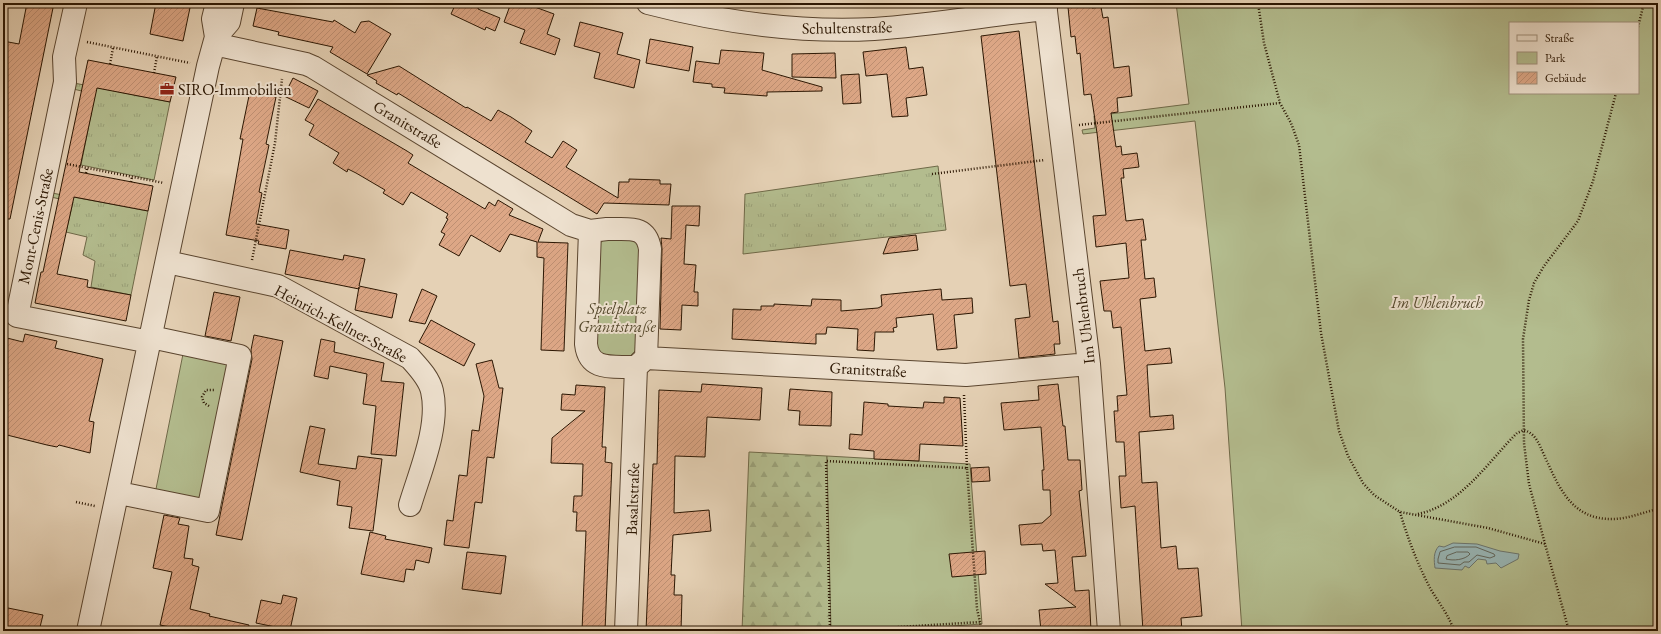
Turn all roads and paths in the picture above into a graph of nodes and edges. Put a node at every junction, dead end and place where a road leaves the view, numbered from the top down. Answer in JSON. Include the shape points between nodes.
{"nodes":[{"id":1,"x":76,"y":3,"type":"edge"},
{"id":2,"x":217,"y":3,"type":"edge"},
{"id":3,"x":233,"y":3,"type":"edge"},
{"id":4,"x":648,"y":3,"type":"edge"},
{"id":5,"x":1258,"y":3,"type":"edge"},
{"id":6,"x":1644,"y":3,"type":"edge"},
{"id":7,"x":1046,"y":6,"type":"edge"},
{"id":8,"x":1639,"y":23,"type":"edge"},
{"id":9,"x":68,"y":39,"type":"junction"},
{"id":10,"x":215,"y":41,"type":"junction"},
{"id":11,"x":113,"y":48,"type":"junction"},
{"id":12,"x":157,"y":56,"type":"junction"},
{"id":13,"x":285,"y":59,"type":"junction"},
{"id":14,"x":110,"y":64,"type":"dead end"},
{"id":15,"x":208,"y":66,"type":"junction"},
{"id":16,"x":154,"y":72,"type":"dead end"},
{"id":17,"x":1616,"y":94,"type":"edge"},
{"id":18,"x":1280,"y":103,"type":"junction"},
{"id":19,"x":1061,"y":127,"type":"junction"},
{"id":20,"x":1064,"y":157,"type":"junction"},
{"id":21,"x":49,"y":161,"type":"junction"},
{"id":22,"x":87,"y":168,"type":"junction"},
{"id":23,"x":86,"y":173,"type":"dead end"},
{"id":24,"x":932,"y":174,"type":"dead end"},
{"id":25,"x":132,"y":177,"type":"junction"},
{"id":26,"x":131,"y":182,"type":"dead end"},
{"id":27,"x":183,"y":187,"type":"junction"},
{"id":28,"x":590,"y":231,"type":"junction"},
{"id":29,"x":256,"y":242,"type":"dead end"},
{"id":30,"x":167,"y":262,"type":"junction"},
{"id":31,"x":151,"y":340,"type":"junction"},
{"id":32,"x":641,"y":362,"type":"junction"},
{"id":33,"x":1089,"y":364,"type":"junction"},
{"id":34,"x":963,"y":375,"type":"junction"},
{"id":35,"x":1524,"y":430,"type":"junction"},
{"id":36,"x":967,"y":468,"type":"junction"},
{"id":37,"x":119,"y":493,"type":"junction"},
{"id":38,"x":410,"y":505,"type":"dead end"},
{"id":39,"x":1658,"y":508,"type":"edge"},
{"id":40,"x":1400,"y":512,"type":"junction"},
{"id":41,"x":1415,"y":514,"type":"junction"},
{"id":42,"x":1545,"y":544,"type":"junction"},
{"id":43,"x":980,"y":622,"type":"junction"},
{"id":44,"x":88,"y":631,"type":"edge"},
{"id":45,"x":626,"y":631,"type":"edge"},
{"id":46,"x":830,"y":631,"type":"edge"},
{"id":47,"x":835,"y":631,"type":"edge"},
{"id":48,"x":981,"y":631,"type":"edge"},
{"id":49,"x":1109,"y":631,"type":"edge"},
{"id":50,"x":1454,"y":631,"type":"edge"},
{"id":51,"x":1569,"y":631,"type":"edge"}],
"edges":[{"from":1,"to":9,"type":"street","name":"Mont-Cenis-Straße"},
{"from":2,"to":10,"type":"street","via":[[213,19]]},
{"from":3,"to":10,"type":"street","via":[[229,22]]},
{"from":4,"to":7,"type":"street","name":"Schultenstraße","via":[[726,19],[811,29],[874,29]]},
{"from":5,"to":18,"type":"path","via":[[1264,43]]},
{"from":6,"to":8,"type":"path"},
{"from":7,"to":19,"type":"street","name":"Im Uhlenbruch"},
{"from":9,"to":11,"type":"path"},
{"from":9,"to":21,"type":"street","name":"Mont-Cenis-Straße","via":[[64,57],[65,82]]},
{"from":10,"to":13,"type":"street","name":"Granitstraße"},
{"from":10,"to":15,"type":"street"},
{"from":11,"to":12,"type":"path"},
{"from":11,"to":14,"type":"path"},
{"from":12,"to":15,"type":"path"},
{"from":12,"to":16,"type":"path"},
{"from":13,"to":28,"type":"street","name":"Granitstraße","via":[[313,67],[571,224]]},
{"from":13,"to":29,"type":"path","via":[[275,143]]},
{"from":15,"to":27,"type":"street"},
{"from":17,"to":35,"type":"path","via":[[1593,181],[1578,221],[1544,266],[1534,283],[1529,300],[1523,339]]},
{"from":18,"to":19,"type":"path"},
{"from":18,"to":40,"type":"path","via":[[1292,123],[1299,145],[1316,298],[1340,432],[1348,456],[1363,483],[1374,495]]},
{"from":19,"to":20,"type":"street","name":"Im Uhlenbruch"},
{"from":20,"to":24,"type":"path"},
{"from":20,"to":33,"type":"street","name":"Im Uhlenbruch"},
{"from":21,"to":22,"type":"path"},
{"from":21,"to":31,"type":"street","name":"Mont-Cenis-Straße","via":[[17,316]]},
{"from":22,"to":23,"type":"path"},
{"from":22,"to":25,"type":"path"},
{"from":25,"to":26,"type":"path"},
{"from":25,"to":27,"type":"path"},
{"from":27,"to":30,"type":"street"},
{"from":28,"to":32,"type":"street","name":"Granitstraße","via":[[587,354],[600,366]]},
{"from":28,"to":32,"type":"street","name":"Granitstraße","via":[[636,230],[644,233],[648,240],[650,249]]},
{"from":30,"to":31,"type":"street"},
{"from":30,"to":38,"type":"street","name":"Heinrich-Kellner-Straße","via":[[278,286],[410,358],[425,375],[432,390],[433,406],[432,428]]},
{"from":31,"to":37,"type":"street"},
{"from":31,"to":37,"type":"street","name":"Mont-Cenis-Straße","via":[[240,356],[208,512]]},
{"from":32,"to":34,"type":"street","name":"Granitstraße"},
{"from":32,"to":45,"type":"street","name":"Basaltstraße"},
{"from":33,"to":34,"type":"street","name":"Granitstraße"},
{"from":33,"to":49,"type":"street","name":"Im Uhlenbruch"},
{"from":34,"to":36,"type":"path"},
{"from":35,"to":39,"type":"path","via":[[1531,433],[1537,441],[1559,488],[1568,500],[1588,515],[1614,520]]},
{"from":35,"to":41,"type":"path","via":[[1517,433],[1464,489],[1432,511]]},
{"from":35,"to":42,"type":"path","via":[[1529,484]]},
{"from":36,"to":43,"type":"path"},
{"from":36,"to":46,"type":"path","via":[[826,461]]},
{"from":37,"to":44,"type":"street"},
{"from":40,"to":41,"type":"path"},
{"from":40,"to":50,"type":"path","via":[[1427,583],[1450,618]]},
{"from":41,"to":42,"type":"path","via":[[1488,528]]},
{"from":42,"to":51,"type":"path"},
{"from":43,"to":47,"type":"path"},
{"from":43,"to":48,"type":"path"}]}
